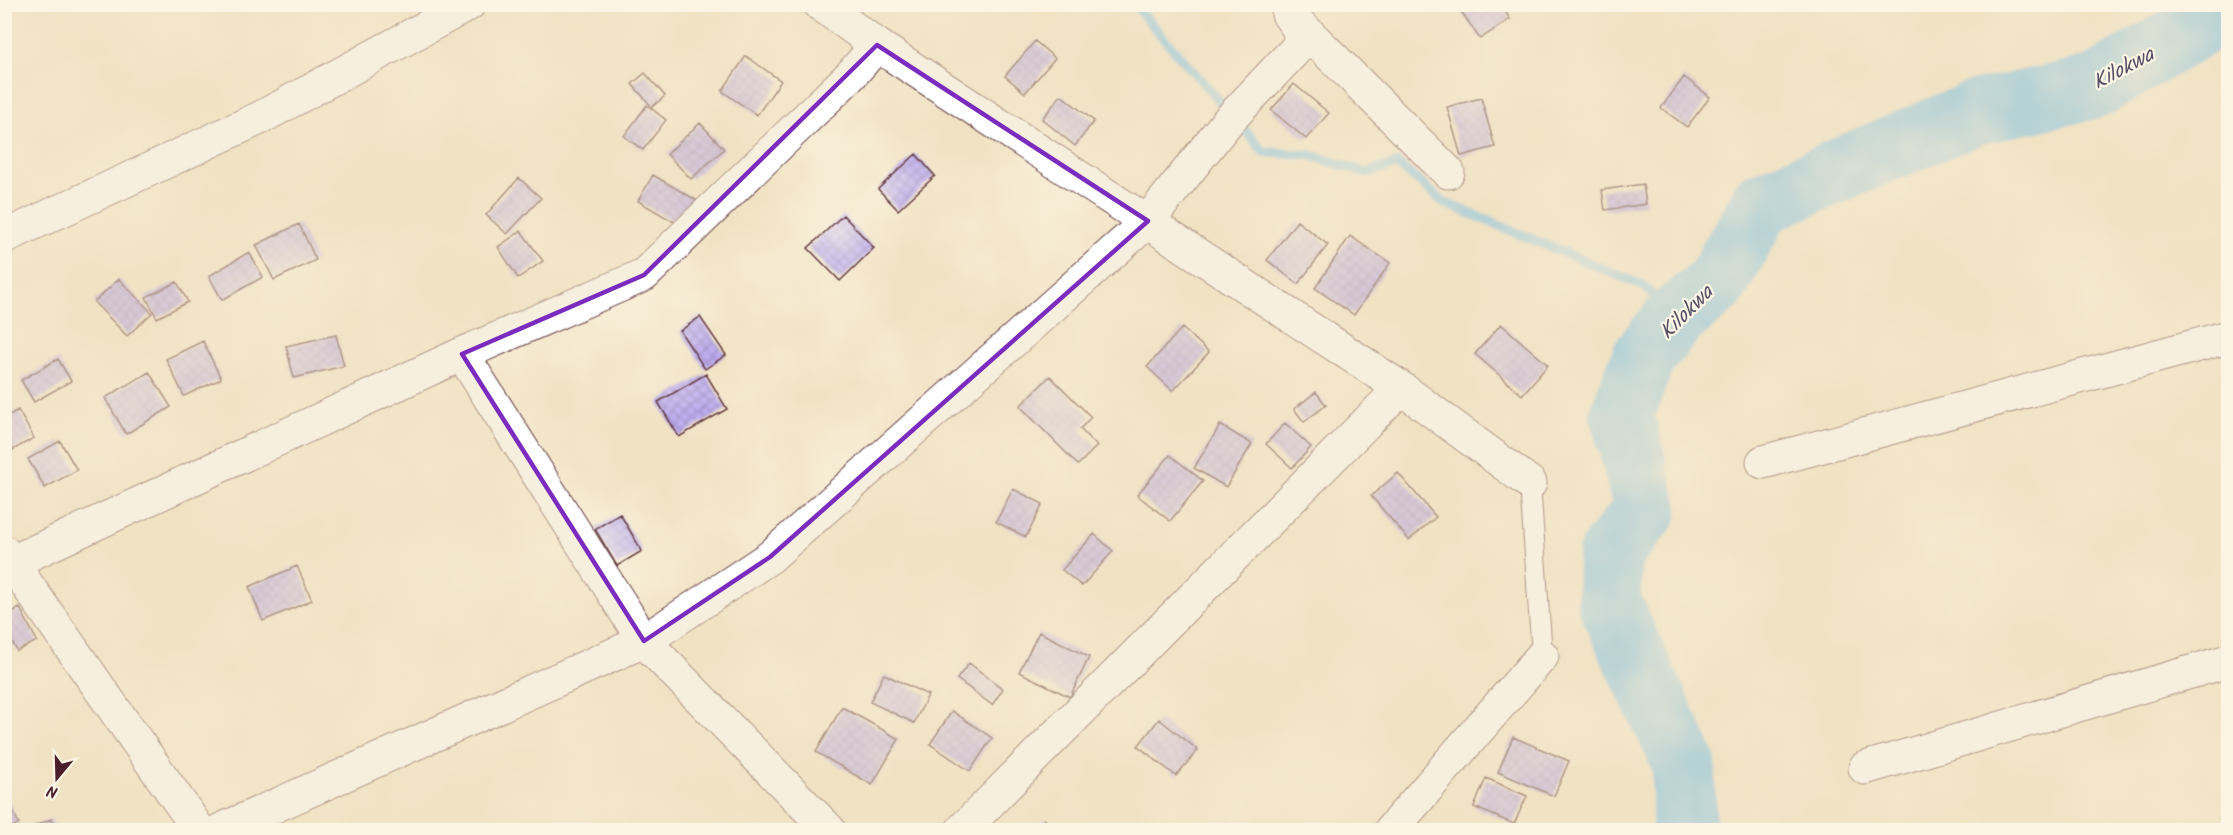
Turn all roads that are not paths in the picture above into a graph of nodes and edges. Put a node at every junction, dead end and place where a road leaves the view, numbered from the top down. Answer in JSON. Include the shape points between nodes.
{"nodes":[{"id":1,"x":469,"y":4,"type":"edge"},
{"id":2,"x":820,"y":4,"type":"edge"},
{"id":3,"x":1283,"y":9,"type":"edge"},
{"id":4,"x":877,"y":45,"type":"junction"},
{"id":5,"x":1448,"y":172,"type":"dead end"},
{"id":6,"x":1148,"y":221,"type":"junction"},
{"id":7,"x":4,"y":237,"type":"edge"},
{"id":8,"x":2229,"y":337,"type":"edge"},
{"id":9,"x":462,"y":354,"type":"junction"},
{"id":10,"x":1401,"y":388,"type":"junction"},
{"id":11,"x":1763,"y":462,"type":"dead end"},
{"id":12,"x":1530,"y":483,"type":"joint"},
{"id":13,"x":7,"y":560,"type":"edge"},
{"id":14,"x":644,"y":641,"type":"junction"},
{"id":15,"x":1542,"y":656,"type":"joint"},
{"id":16,"x":2229,"y":661,"type":"edge"},
{"id":17,"x":1865,"y":768,"type":"dead end"},
{"id":18,"x":199,"y":831,"type":"edge"},
{"id":19,"x":221,"y":831,"type":"edge"},
{"id":20,"x":828,"y":831,"type":"edge"},
{"id":21,"x":962,"y":831,"type":"edge"},
{"id":22,"x":1391,"y":831,"type":"edge"}],
"edges":[{"from":1,"to":7,"type":"street","via":[[262,117]]},
{"from":2,"to":4,"type":"street"},
{"from":3,"to":5,"type":"street"},
{"from":3,"to":6,"type":"street","via":[[1301,32],[1298,47],[1235,114]]},
{"from":4,"to":6,"type":"street"},
{"from":4,"to":9,"type":"street","via":[[851,75],[644,275]]},
{"from":6,"to":10,"type":"street"},
{"from":6,"to":14,"type":"street","via":[[770,557]]},
{"from":8,"to":11,"type":"street"},
{"from":9,"to":13,"type":"street"},
{"from":9,"to":14,"type":"street"},
{"from":10,"to":12,"type":"street"},
{"from":10,"to":21,"type":"street"},
{"from":12,"to":15,"type":"lane"},
{"from":13,"to":18,"type":"street"},
{"from":14,"to":19,"type":"street"},
{"from":14,"to":20,"type":"street"},
{"from":15,"to":22,"type":"street"},
{"from":16,"to":17,"type":"street"}]}
